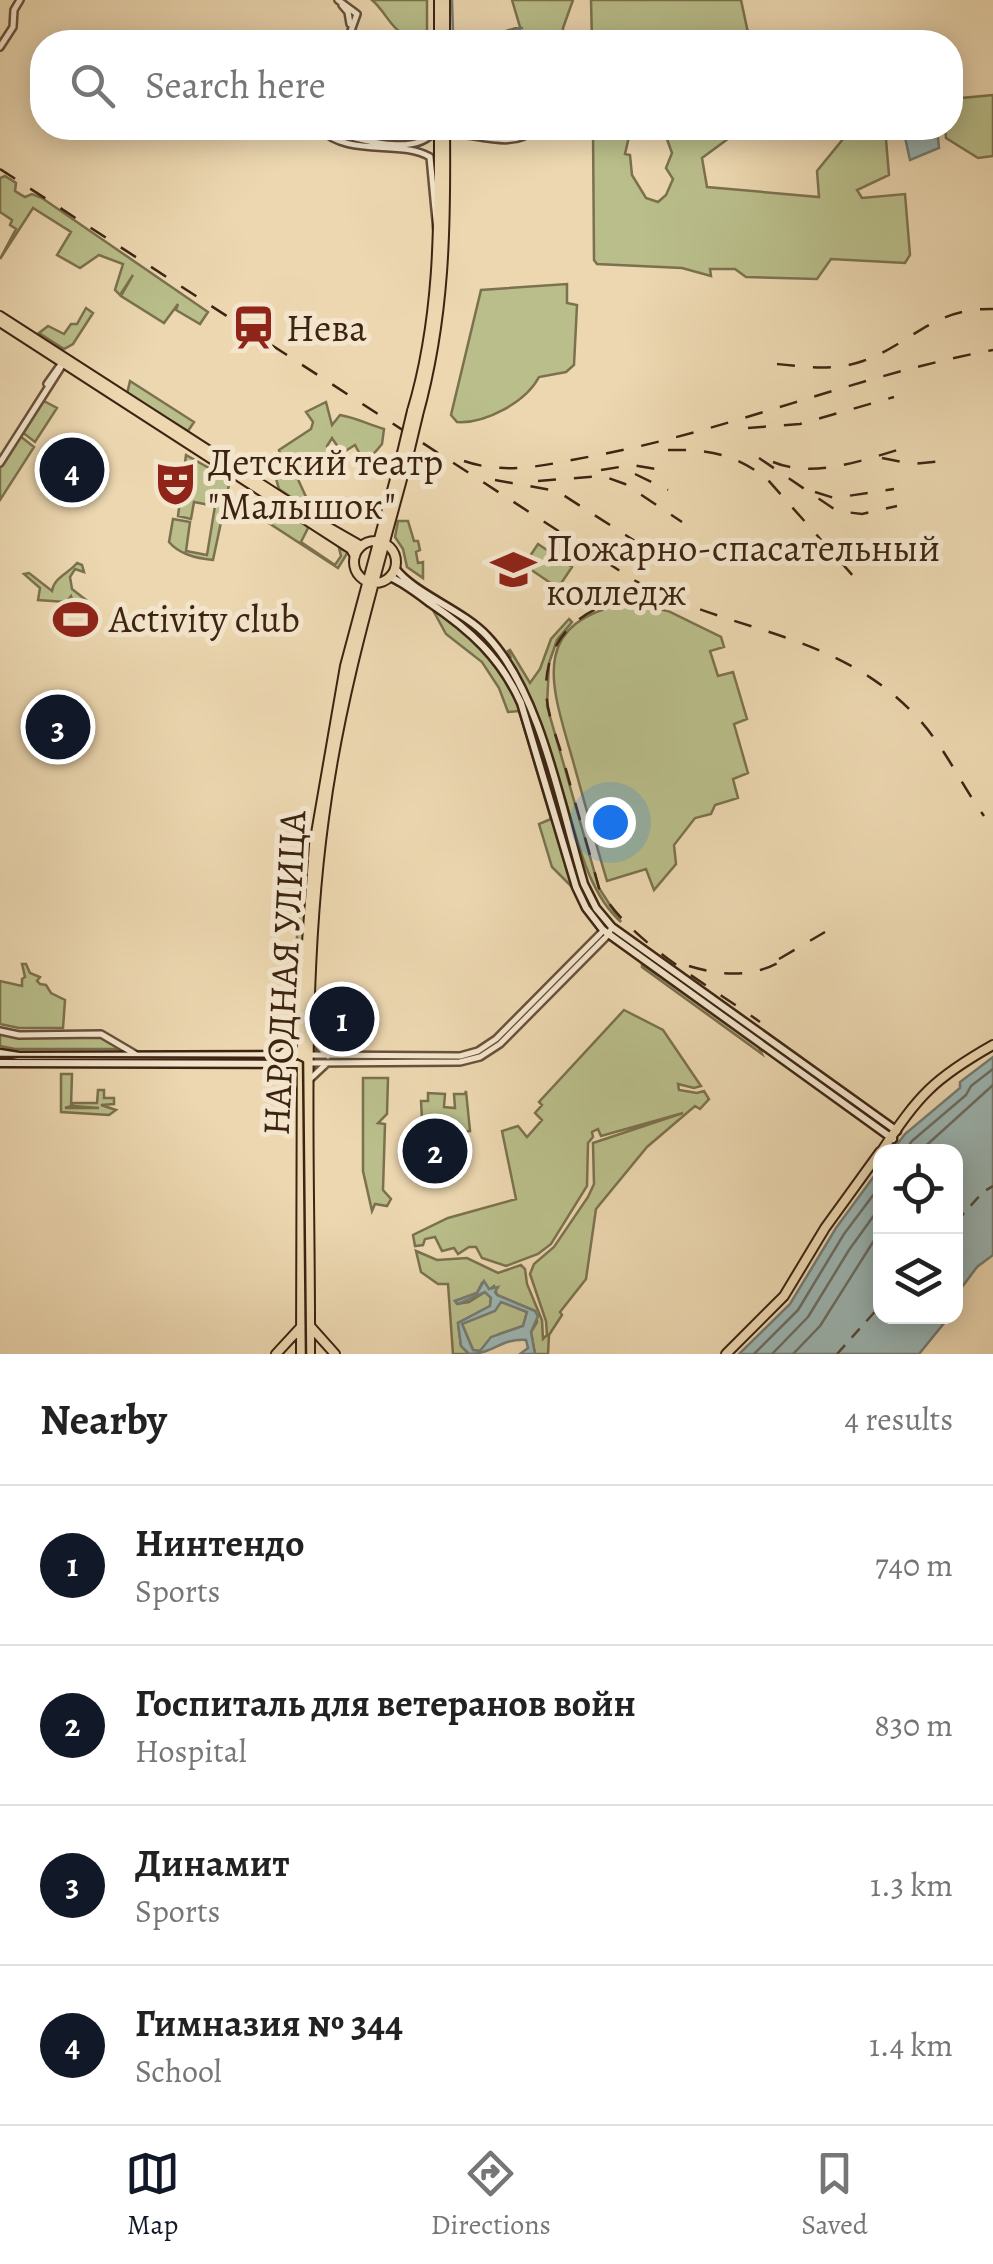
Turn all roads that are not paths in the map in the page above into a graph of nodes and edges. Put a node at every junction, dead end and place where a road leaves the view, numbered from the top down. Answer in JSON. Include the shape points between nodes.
{"nodes":[{"id":1,"x":20,"y":0,"type":"edge"},
{"id":2,"x":442,"y":0,"type":"edge"},
{"id":3,"x":337,"y":2,"type":"edge"},
{"id":4,"x":355,"y":13,"type":"junction"},
{"id":5,"x":445,"y":15,"type":"junction"},
{"id":6,"x":350,"y":24,"type":"junction"},
{"id":7,"x":348,"y":30,"type":"edge"},
{"id":8,"x":349,"y":30,"type":"edge"},
{"id":9,"x":442,"y":30,"type":"edge"},
{"id":10,"x":443,"y":30,"type":"edge"},
{"id":11,"x":448,"y":30,"type":"edge"},
{"id":12,"x":0,"y":47,"type":"edge"},
{"id":13,"x":340,"y":140,"type":"edge"},
{"id":14,"x":362,"y":140,"type":"edge"},
{"id":15,"x":425,"y":140,"type":"edge"},
{"id":16,"x":440,"y":140,"type":"edge"},
{"id":17,"x":440,"y":140,"type":"edge"},
{"id":18,"x":440,"y":236,"type":"junction"},
{"id":19,"x":443,"y":260,"type":"junction"},
{"id":20,"x":1,"y":319,"type":"edge"},
{"id":21,"x":64,"y":362,"type":"junction"},
{"id":22,"x":0,"y":460,"type":"edge"},
{"id":23,"x":381,"y":542,"type":"junction"},
{"id":24,"x":362,"y":546,"type":"junction"},
{"id":25,"x":355,"y":556,"type":"junction"},
{"id":26,"x":395,"y":568,"type":"junction"},
{"id":27,"x":390,"y":577,"type":"junction"},
{"id":28,"x":370,"y":582,"type":"junction"},
{"id":29,"x":612,"y":926,"type":"junction"},
{"id":30,"x":605,"y":933,"type":"junction"},
{"id":31,"x":0,"y":1031,"type":"edge"},
{"id":32,"x":305,"y":1036,"type":"junction"},
{"id":33,"x":993,"y":1047,"type":"edge"},
{"id":34,"x":0,"y":1053,"type":"edge"},
{"id":35,"x":282,"y":1054,"type":"junction"},
{"id":36,"x":138,"y":1055,"type":"junction"},
{"id":37,"x":305,"y":1059,"type":"junction"},
{"id":38,"x":328,"y":1059,"type":"junction"},
{"id":39,"x":0,"y":1063,"type":"edge"},
{"id":40,"x":282,"y":1064,"type":"junction"},
{"id":41,"x":305,"y":1080,"type":"junction"},
{"id":42,"x":894,"y":1135,"type":"junction"},
{"id":43,"x":888,"y":1144,"type":"edge"},
{"id":44,"x":873,"y":1165,"type":"edge"},
{"id":45,"x":305,"y":1327,"type":"junction"},
{"id":46,"x":279,"y":1354,"type":"edge"},
{"id":47,"x":299,"y":1354,"type":"edge"},
{"id":48,"x":311,"y":1354,"type":"edge"},
{"id":49,"x":333,"y":1354,"type":"edge"},
{"id":50,"x":728,"y":1354,"type":"edge"}],
"edges":[{"from":1,"to":12,"type":"street"},
{"from":2,"to":5,"type":"main road"},
{"from":2,"to":9,"type":"main road"},
{"from":3,"to":4,"type":"street"},
{"from":3,"to":6,"type":"street"},
{"from":4,"to":6,"type":"street"},
{"from":4,"to":8,"type":"street"},
{"from":5,"to":10,"type":"main road"},
{"from":5,"to":11,"type":"street"},
{"from":6,"to":7,"type":"street"},
{"from":13,"to":18,"type":"street","via":[[430,158]]},
{"from":14,"to":15,"type":"street"},
{"from":16,"to":18,"type":"main road"},
{"from":17,"to":19,"type":"main road"},
{"from":18,"to":19,"type":"main road"},
{"from":19,"to":23,"type":"main road","name":"НАРОДНАЯ УЛИЦА","bridge":true,"via":[[437,332]]},
{"from":20,"to":21,"type":"main road"},
{"from":21,"to":22,"type":"street"},
{"from":21,"to":24,"type":"main road"},
{"from":21,"to":25,"type":"main road"},
{"from":23,"to":24,"type":"main road"},
{"from":23,"to":26,"type":"main road","via":[[394,554]]},
{"from":23,"to":28,"type":"main road","name":"НАРОДНАЯ УЛИЦА"},
{"from":24,"to":25,"type":"main road"},
{"from":25,"to":28,"type":"main road","via":[[355,570]]},
{"from":26,"to":27,"type":"main road"},
{"from":26,"to":29,"type":"main road","via":[[484,632],[516,674],[584,884]]},
{"from":27,"to":28,"type":"main road"},
{"from":27,"to":30,"type":"main road","via":[[473,635],[511,682],[576,887]]},
{"from":28,"to":32,"type":"main road","name":"НАРОДНАЯ УЛИЦА","via":[[341,682],[318,814]]},
{"from":29,"to":30,"type":"street"},
{"from":29,"to":42,"type":"main road"},
{"from":30,"to":38,"type":"street","via":[[478,1051]]},
{"from":30,"to":42,"type":"main road"},
{"from":31,"to":36,"type":"street","via":[[101,1034]]},
{"from":32,"to":35,"type":"main road"},
{"from":32,"to":37,"type":"main road","name":"НАРОДНАЯ УЛИЦА"},
{"from":32,"to":38,"type":"street"},
{"from":33,"to":42,"type":"main road","via":[[930,1086]]},
{"from":34,"to":36,"type":"main road"},
{"from":35,"to":36,"type":"main road"},
{"from":35,"to":37,"type":"main road"},
{"from":37,"to":38,"type":"street"},
{"from":37,"to":40,"type":"main road"},
{"from":37,"to":41,"type":"main road","name":"НАРОДНАЯ УЛИЦА"},
{"from":38,"to":41,"type":"street"},
{"from":39,"to":40,"type":"main road"},
{"from":40,"to":41,"type":"main road"},
{"from":41,"to":45,"type":"main road","name":"НАРОДНАЯ УЛИЦА"},
{"from":42,"to":43,"type":"main road"},
{"from":44,"to":50,"type":"main road","via":[[784,1296]]},
{"from":45,"to":46,"type":"main road"},
{"from":45,"to":47,"type":"main road","name":"НАРОДНАЯ УЛИЦА"},
{"from":45,"to":48,"type":"main road","name":"НАРОДНАЯ УЛИЦА"},
{"from":45,"to":49,"type":"main road"},
{"from":46,"to":47,"type":"main road"},
{"from":48,"to":49,"type":"main road"}]}
